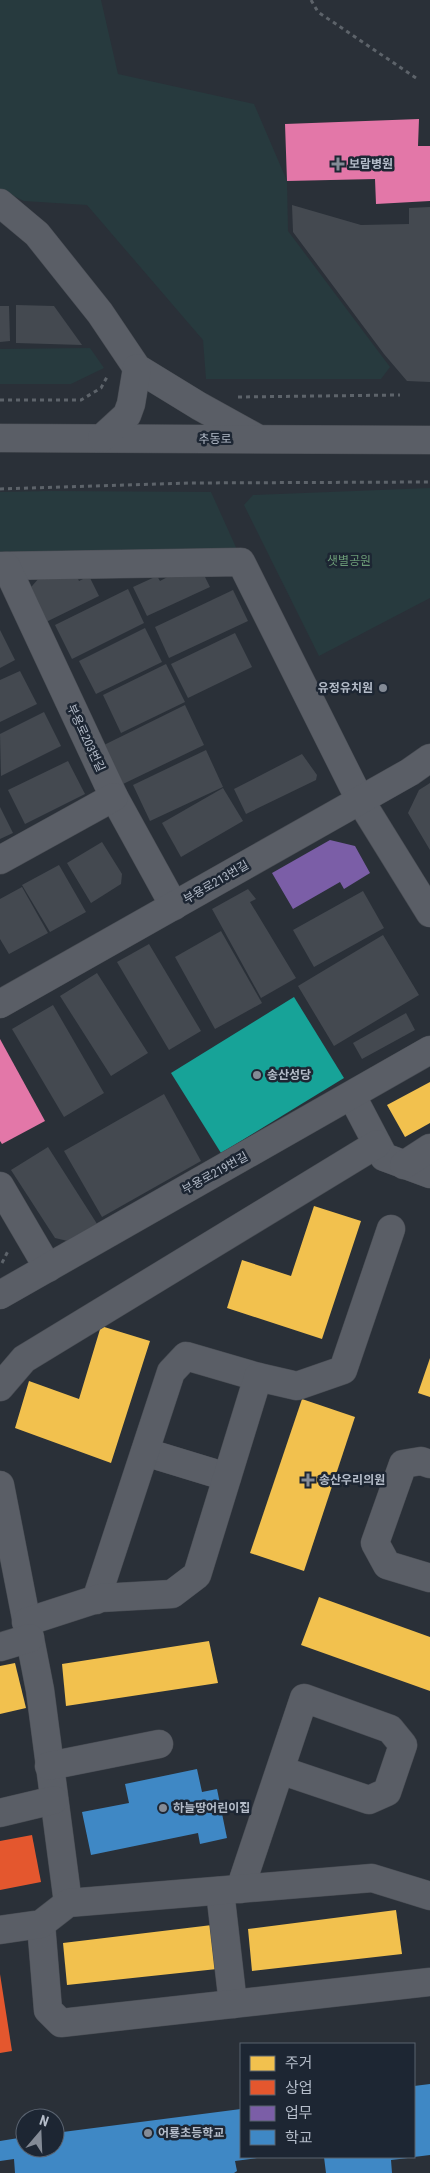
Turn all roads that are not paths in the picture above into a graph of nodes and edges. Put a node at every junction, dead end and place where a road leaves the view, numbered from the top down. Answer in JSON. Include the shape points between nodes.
{"nodes":[{"id":1,"x":0,"y":203,"type":"edge"},
{"id":2,"x":137,"y":368,"type":"junction"},
{"id":3,"x":0,"y":438,"type":"edge"},
{"id":4,"x":102,"y":438,"type":"junction"},
{"id":5,"x":258,"y":439,"type":"junction"},
{"id":6,"x":430,"y":440,"type":"edge"},
{"id":7,"x":3,"y":566,"type":"edge"},
{"id":8,"x":430,"y":758,"type":"edge"},
{"id":9,"x":114,"y":797,"type":"junction"},
{"id":10,"x":360,"y":800,"type":"junction"},
{"id":11,"x":0,"y":860,"type":"edge"},
{"id":12,"x":174,"y":906,"type":"junction"},
{"id":13,"x":430,"y":913,"type":"edge"},
{"id":14,"x":0,"y":1004,"type":"edge"},
{"id":15,"x":430,"y":1050,"type":"edge"},
{"id":16,"x":352,"y":1096,"type":"junction"},
{"id":17,"x":377,"y":1144,"type":"junction"},
{"id":18,"x":430,"y":1148,"type":"edge"},
{"id":19,"x":404,"y":1165,"type":"junction"},
{"id":20,"x":430,"y":1174,"type":"edge"},
{"id":21,"x":0,"y":1186,"type":"edge"},
{"id":22,"x":390,"y":1229,"type":"dead end"},
{"id":23,"x":48,"y":1268,"type":"junction"},
{"id":24,"x":0,"y":1294,"type":"edge"},
{"id":25,"x":258,"y":1378,"type":"junction"},
{"id":26,"x":0,"y":1387,"type":"edge"},
{"id":27,"x":145,"y":1452,"type":"junction"},
{"id":28,"x":430,"y":1464,"type":"edge"},
{"id":29,"x":227,"y":1477,"type":"junction"},
{"id":30,"x":0,"y":1485,"type":"edge"},
{"id":31,"x":430,"y":1578,"type":"edge"},
{"id":32,"x":96,"y":1600,"type":"junction"},
{"id":33,"x":28,"y":1630,"type":"junction"},
{"id":34,"x":0,"y":1647,"type":"edge"},
{"id":35,"x":159,"y":1744,"type":"dead end"},
{"id":36,"x":49,"y":1766,"type":"junction"},
{"id":37,"x":280,"y":1770,"type":"junction"},
{"id":38,"x":54,"y":1800,"type":"junction"},
{"id":39,"x":0,"y":1813,"type":"edge"},
{"id":40,"x":230,"y":1890,"type":"junction"},
{"id":41,"x":430,"y":1896,"type":"edge"},
{"id":42,"x":68,"y":1904,"type":"junction"},
{"id":43,"x":41,"y":1924,"type":"junction"},
{"id":44,"x":0,"y":1930,"type":"edge"},
{"id":45,"x":430,"y":1982,"type":"edge"},
{"id":46,"x":233,"y":2004,"type":"junction"}],
"edges":[{"from":1,"to":2,"type":"street","via":[[37,234],[100,313]]},
{"from":2,"to":4,"type":"street","via":[[127,415]]},
{"from":2,"to":5,"type":"street"},
{"from":3,"to":4,"type":"street","name":"추동로"},
{"from":4,"to":5,"type":"street","name":"추동로"},
{"from":5,"to":6,"type":"street","name":"추동로"},
{"from":7,"to":9,"type":"street","name":"부용로203번길"},
{"from":7,"to":10,"type":"street","via":[[240,562]]},
{"from":8,"to":10,"type":"street","name":"부용로213번길"},
{"from":9,"to":11,"type":"street"},
{"from":9,"to":12,"type":"street","name":"부용로203번길"},
{"from":10,"to":12,"type":"street","name":"부용로213번길"},
{"from":10,"to":13,"type":"street"},
{"from":12,"to":14,"type":"street","name":"부용로213번길"},
{"from":15,"to":16,"type":"street","name":"부용로219번길"},
{"from":16,"to":17,"type":"street"},
{"from":16,"to":23,"type":"street","name":"부용로219번길"},
{"from":17,"to":19,"type":"street","via":[[384,1157]]},
{"from":17,"to":26,"type":"street","via":[[24,1359]]},
{"from":18,"to":19,"type":"street"},
{"from":19,"to":20,"type":"street"},
{"from":21,"to":23,"type":"street"},
{"from":22,"to":25,"type":"street","via":[[343,1370],[297,1386]]},
{"from":23,"to":24,"type":"street","name":"부용로219번길"},
{"from":25,"to":27,"type":"street","via":[[186,1356],[171,1372]]},
{"from":25,"to":29,"type":"street"},
{"from":27,"to":29,"type":"street"},
{"from":27,"to":32,"type":"street"},
{"from":28,"to":31,"type":"street","via":[[421,1461],[403,1464],[375,1543],[387,1565]]},
{"from":29,"to":32,"type":"street","via":[[197,1575],[172,1594]]},
{"from":30,"to":33,"type":"street"},
{"from":32,"to":33,"type":"street"},
{"from":33,"to":34,"type":"street"},
{"from":33,"to":36,"type":"street","via":[[40,1690]]},
{"from":35,"to":36,"type":"street"},
{"from":36,"to":38,"type":"street"},
{"from":37,"to":37,"type":"street","via":[[304,1698],[390,1729],[404,1745],[387,1792],[369,1800]]},
{"from":37,"to":40,"type":"street"},
{"from":38,"to":39,"type":"street"},
{"from":38,"to":42,"type":"street"},
{"from":40,"to":41,"type":"street","via":[[372,1878]]},
{"from":40,"to":42,"type":"street"},
{"from":40,"to":46,"type":"street"},
{"from":42,"to":43,"type":"street"},
{"from":43,"to":44,"type":"street"},
{"from":43,"to":46,"type":"street","via":[[48,2010],[61,2024]]},
{"from":45,"to":46,"type":"street"}]}
